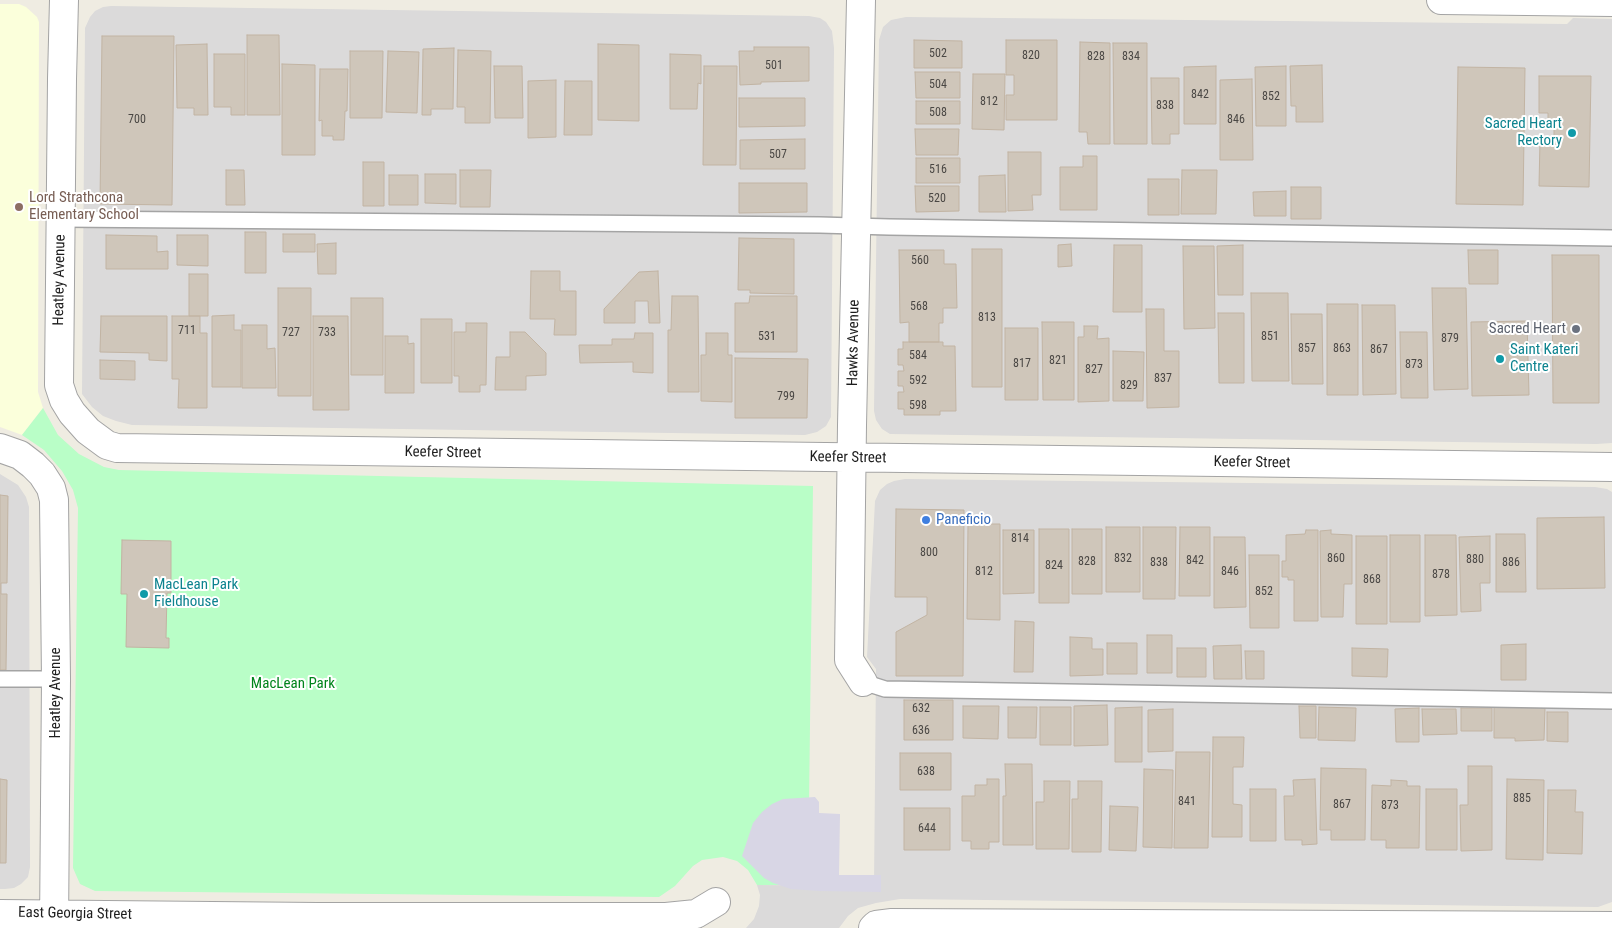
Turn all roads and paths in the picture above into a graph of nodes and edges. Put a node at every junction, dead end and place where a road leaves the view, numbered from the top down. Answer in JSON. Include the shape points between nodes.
{"nodes":[{"id":1,"x":64,"y":0,"type":"edge"},
{"id":2,"x":861,"y":0,"type":"edge"},
{"id":3,"x":1440,"y":0,"type":"edge"},
{"id":4,"x":1612,"y":2,"type":"edge"},
{"id":5,"x":60,"y":219,"type":"junction"},
{"id":6,"x":856,"y":226,"type":"junction"},
{"id":7,"x":1612,"y":238,"type":"edge"},
{"id":8,"x":88,"y":431,"type":"joint"},
{"id":9,"x":0,"y":448,"type":"edge"},
{"id":10,"x":851,"y":458,"type":"junction"},
{"id":11,"x":1612,"y":467,"type":"edge"},
{"id":12,"x":0,"y":679,"type":"edge"},
{"id":13,"x":56,"y":679,"type":"junction"},
{"id":14,"x":863,"y":682,"type":"joint"},
{"id":15,"x":1612,"y":702,"type":"edge"},
{"id":16,"x":716,"y":902,"type":"dead end"},
{"id":17,"x":0,"y":914,"type":"edge"},
{"id":18,"x":54,"y":921,"type":"edge"},
{"id":19,"x":1612,"y":926,"type":"edge"},
{"id":20,"x":873,"y":928,"type":"edge"}],
"edges":[{"from":1,"to":5,"type":"street","name":"Heatley Avenue"},
{"from":2,"to":6,"type":"street","name":"Hawks Avenue"},
{"from":3,"to":4,"type":"street"},
{"from":5,"to":6,"type":"lane"},
{"from":5,"to":8,"type":"street","name":"Heatley Avenue","via":[[59,385],[72,414]]},
{"from":6,"to":7,"type":"lane"},
{"from":6,"to":10,"type":"street","name":"Hawks Avenue"},
{"from":8,"to":10,"type":"street","name":"Keefer Street","via":[[107,445],[129,449]]},
{"from":9,"to":13,"type":"street","name":"Heatley Avenue","via":[[20,455],[33,465],[51,488],[54,500]]},
{"from":10,"to":11,"type":"street","name":"Keefer Street"},
{"from":10,"to":14,"type":"street","name":"Hawks Avenue","via":[[849,660]]},
{"from":12,"to":13,"type":"lane"},
{"from":13,"to":18,"type":"street","name":"Heatley Avenue"},
{"from":14,"to":15,"type":"lane","via":[[885,689]]},
{"from":16,"to":18,"type":"street","name":"East Georgia Street","via":[[696,914],[666,917]]},
{"from":17,"to":18,"type":"street","name":"East Georgia Street"},
{"from":19,"to":20,"type":"street","via":[[892,923]]}]}
